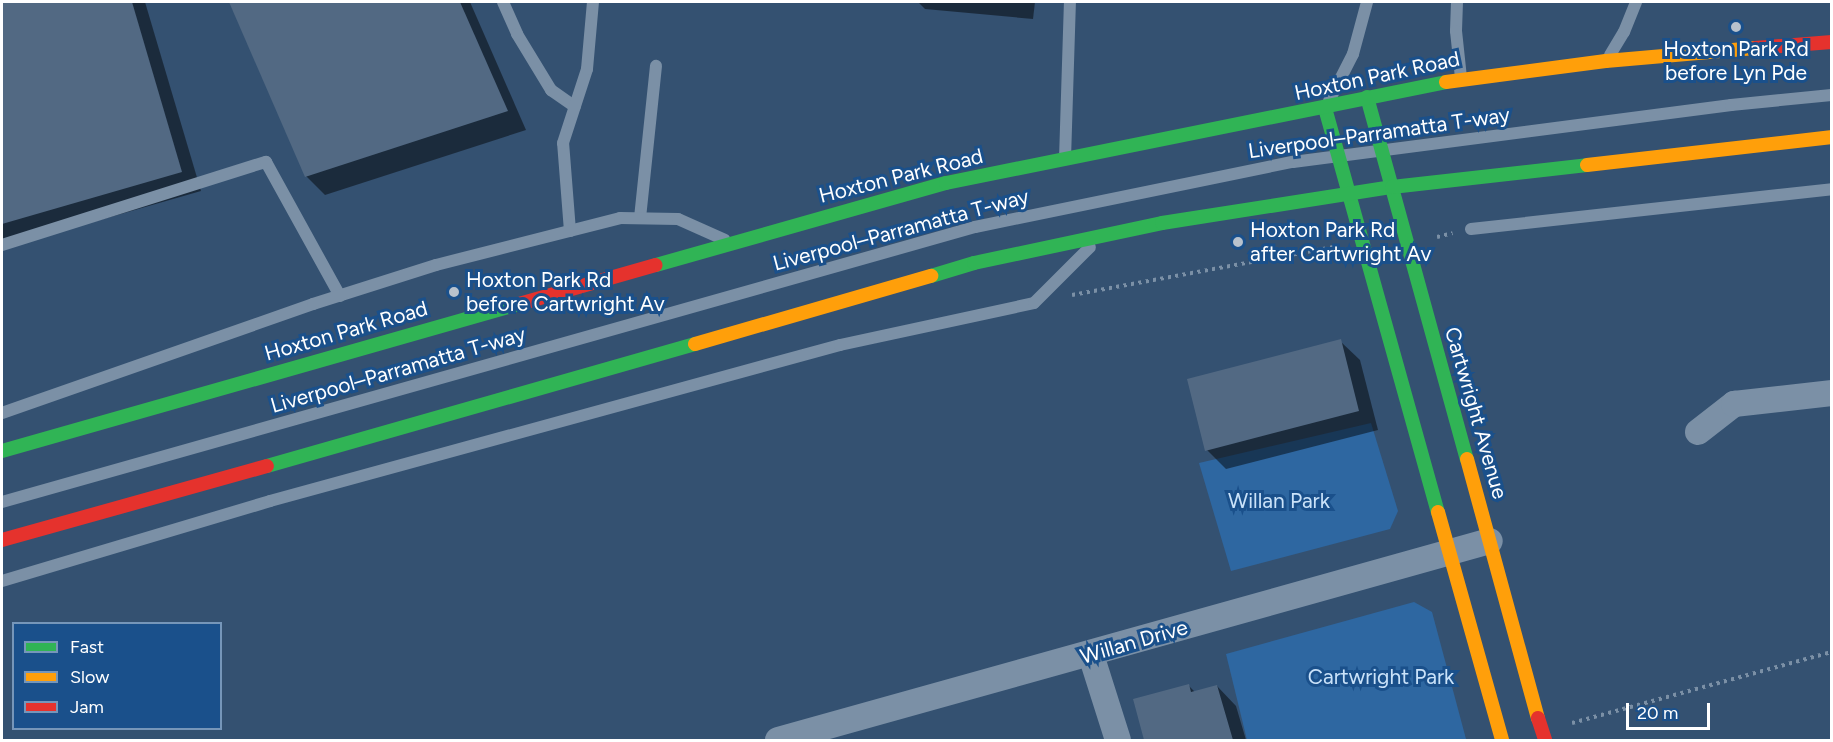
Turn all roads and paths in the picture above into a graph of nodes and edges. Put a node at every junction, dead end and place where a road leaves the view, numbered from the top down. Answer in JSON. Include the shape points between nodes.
{"nodes":[{"id":1,"x":503,"y":2,"type":"edge"},
{"id":2,"x":593,"y":2,"type":"edge"},
{"id":3,"x":1070,"y":2,"type":"edge"},
{"id":4,"x":1367,"y":2,"type":"edge"},
{"id":5,"x":1458,"y":2,"type":"edge"},
{"id":6,"x":1636,"y":2,"type":"edge"},
{"id":7,"x":1832,"y":42,"type":"edge"},
{"id":8,"x":1606,"y":61,"type":"junction"},
{"id":9,"x":656,"y":66,"type":"dead end"},
{"id":10,"x":1462,"y":79,"type":"junction"},
{"id":11,"x":1832,"y":95,"type":"edge"},
{"id":12,"x":1367,"y":98,"type":"junction"},
{"id":13,"x":575,"y":107,"type":"junction"},
{"id":14,"x":1325,"y":108,"type":"junction"},
{"id":15,"x":1832,"y":137,"type":"edge"},
{"id":16,"x":1381,"y":149,"type":"junction"},
{"id":17,"x":1337,"y":156,"type":"junction"},
{"id":18,"x":1065,"y":160,"type":"junction"},
{"id":19,"x":1392,"y":187,"type":"junction"},
{"id":20,"x":1832,"y":189,"type":"edge"},
{"id":21,"x":1349,"y":195,"type":"junction"},
{"id":22,"x":640,"y":218,"type":"junction"},
{"id":23,"x":1471,"y":229,"type":"dead end"},
{"id":24,"x":570,"y":231,"type":"junction"},
{"id":25,"x":1101,"y":236,"type":"junction"},
{"id":26,"x":733,"y":243,"type":"junction"},
{"id":27,"x":2,"y":245,"type":"edge"},
{"id":28,"x":1338,"y":246,"type":"dead end"},
{"id":29,"x":340,"y":296,"type":"junction"},
{"id":30,"x":1034,"y":303,"type":"junction"},
{"id":31,"x":1832,"y":393,"type":"edge"},
{"id":32,"x":2,"y":413,"type":"edge"},
{"id":33,"x":1698,"y":432,"type":"dead end"},
{"id":34,"x":2,"y":451,"type":"edge"},
{"id":35,"x":2,"y":502,"type":"edge"},
{"id":36,"x":2,"y":540,"type":"edge"},
{"id":37,"x":1490,"y":541,"type":"junction"},
{"id":38,"x":1450,"y":551,"type":"junction"},
{"id":39,"x":2,"y":581,"type":"edge"},
{"id":40,"x":1832,"y":652,"type":"edge"},
{"id":41,"x":1091,"y":655,"type":"junction"},
{"id":42,"x":1562,"y":726,"type":"dead end"},
{"id":43,"x":778,"y":741,"type":"edge"},
{"id":44,"x":1118,"y":741,"type":"edge"},
{"id":45,"x":1502,"y":741,"type":"edge"},
{"id":46,"x":1545,"y":741,"type":"edge"}],
"edges":[{"from":1,"to":13,"type":"lane","via":[[550,90]]},
{"from":2,"to":13,"type":"lane","via":[[587,69]]},
{"from":3,"to":18,"type":"lane"},
{"from":4,"to":14,"type":"lane","via":[[1353,54]]},
{"from":5,"to":10,"type":"lane","via":[[1456,31]]},
{"from":6,"to":8,"type":"lane"},
{"from":7,"to":8,"type":"main road","name":"Hoxton Park Road"},
{"from":8,"to":10,"type":"main road","name":"Hoxton Park Road"},
{"from":9,"to":22,"type":"lane"},
{"from":10,"to":12,"type":"main road","name":"Hoxton Park Road"},
{"from":11,"to":16,"type":"lane","name":"Liverpool–Parramatta T-way"},
{"from":12,"to":14,"type":"main road","name":"Hoxton Park Road"},
{"from":12,"to":16,"type":"main road","name":"Cartwright Avenue"},
{"from":13,"to":24,"type":"lane","via":[[563,142]]},
{"from":14,"to":17,"type":"main road"},
{"from":14,"to":18,"type":"main road","name":"Hoxton Park Road"},
{"from":15,"to":19,"type":"main road"},
{"from":16,"to":17,"type":"lane","name":"Liverpool–Parramatta T-way"},
{"from":16,"to":19,"type":"main road","name":"Cartwright Avenue"},
{"from":17,"to":21,"type":"main road"},
{"from":17,"to":35,"type":"lane","name":"Liverpool–Parramatta T-way","via":[[975,227]]},
{"from":18,"to":26,"type":"main road","name":"Hoxton Park Road","via":[[946,183]]},
{"from":19,"to":21,"type":"main road"},
{"from":19,"to":37,"type":"main road","name":"Cartwright Avenue"},
{"from":20,"to":23,"type":"lane"},
{"from":21,"to":25,"type":"main road"},
{"from":21,"to":38,"type":"main road"},
{"from":22,"to":24,"type":"lane","via":[[620,218]]},
{"from":22,"to":26,"type":"lane","via":[[678,219]]},
{"from":24,"to":29,"type":"lane","via":[[436,265]]},
{"from":25,"to":30,"type":"lane"},
{"from":25,"to":36,"type":"main road","via":[[974,263]]},
{"from":26,"to":34,"type":"main road","name":"Hoxton Park Road"},
{"from":27,"to":29,"type":"lane","via":[[266,162]]},
{"from":28,"to":30,"type":"path"},
{"from":29,"to":32,"type":"lane"},
{"from":30,"to":39,"type":"lane","via":[[840,345],[270,501]]},
{"from":31,"to":33,"type":"street","via":[[1734,404]]},
{"from":37,"to":38,"type":"street","name":"Willan Drive"},
{"from":37,"to":46,"type":"main road","name":"Cartwright Avenue","bridge":true},
{"from":38,"to":41,"type":"street","name":"Willan Drive"},
{"from":38,"to":45,"type":"main road"},
{"from":40,"to":42,"type":"path"},
{"from":41,"to":43,"type":"street","name":"Willan Drive"},
{"from":41,"to":44,"type":"street"}]}
